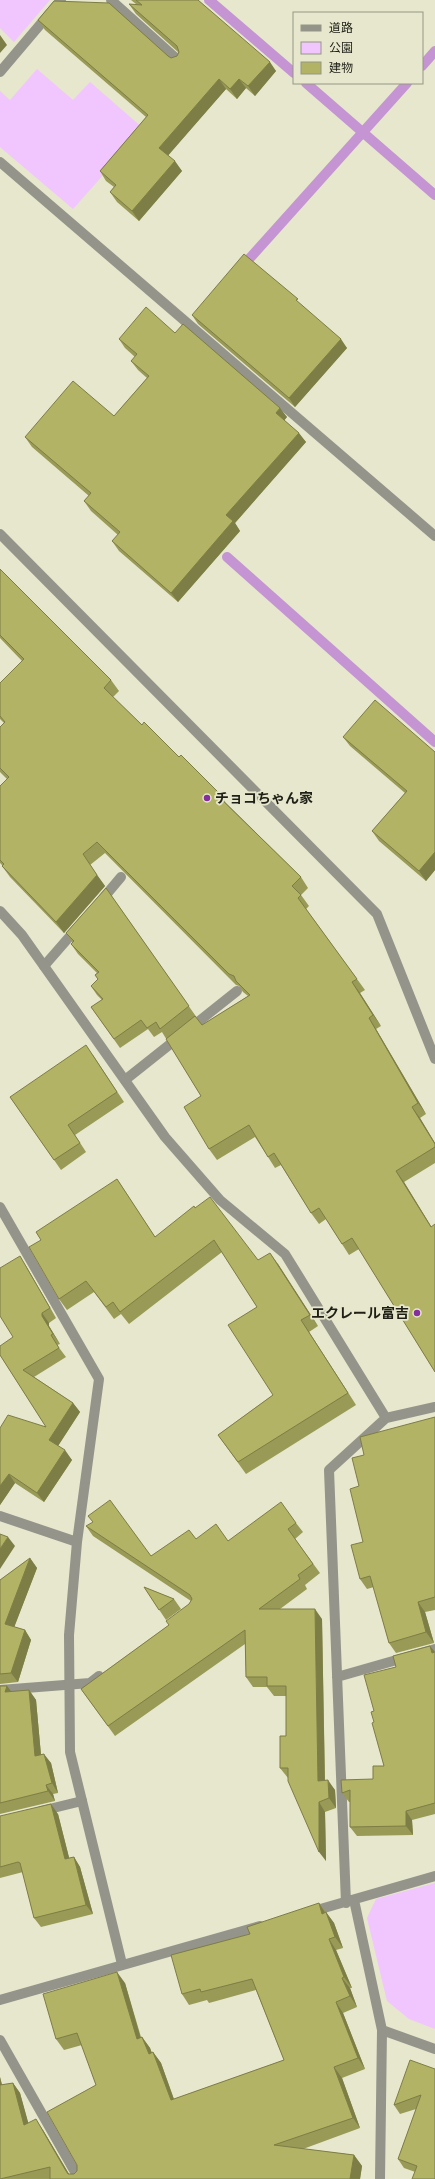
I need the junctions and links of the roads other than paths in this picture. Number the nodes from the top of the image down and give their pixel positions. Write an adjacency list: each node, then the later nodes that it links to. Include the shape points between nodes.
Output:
1 (61, 0): 4 (street)
2 (110, 0): 3 (street)
3 (179, 61)
4 (0, 72)
5 (0, 162): 7 (street)
6 (0, 534): 14 (street, via 377,914)
7 (435, 536)
8 (121, 877): 9 (street)
9 (95, 907)
10 (0, 911): 12 (street, via 22,935)
11 (85, 919): 12 (street)
12 (44, 966): 15 (street)
13 (237, 991): 15 (street)
14 (434, 1056)
15 (125, 1080): 18 (street, via 165,1137 220,1200 285,1254)
16 (0, 1207): 20 (street, via 99,1379)
17 (435, 1407): 18 (street)
18 (386, 1418): 23 (street, via 330,1470)
19 (0, 1516): 20 (street)
20 (77, 1542): 24 (street, via 69,1635)
21 (435, 1649): 23 (street)
22 (109, 1669): 24 (street, via 90,1683)
23 (337, 1677): 29 (street)
24 (70, 1683): 25 (street); 26 (street, via 70,1752)
25 (0, 1690)
26 (82, 1800): 27 (street); 32 (street)
27 (30, 1814)
28 (435, 1876): 29 (street)
29 (350, 1901): 30 (street); 34 (street)
30 (297, 1916)
31 (267, 1924): 32 (street)
32 (122, 1964): 33 (street)
33 (0, 2000)
34 (382, 2030): 36 (street); 38 (street)
35 (0, 2040): 37 (street)
36 (435, 2049)
37 (79, 2179)
38 (380, 2179)

